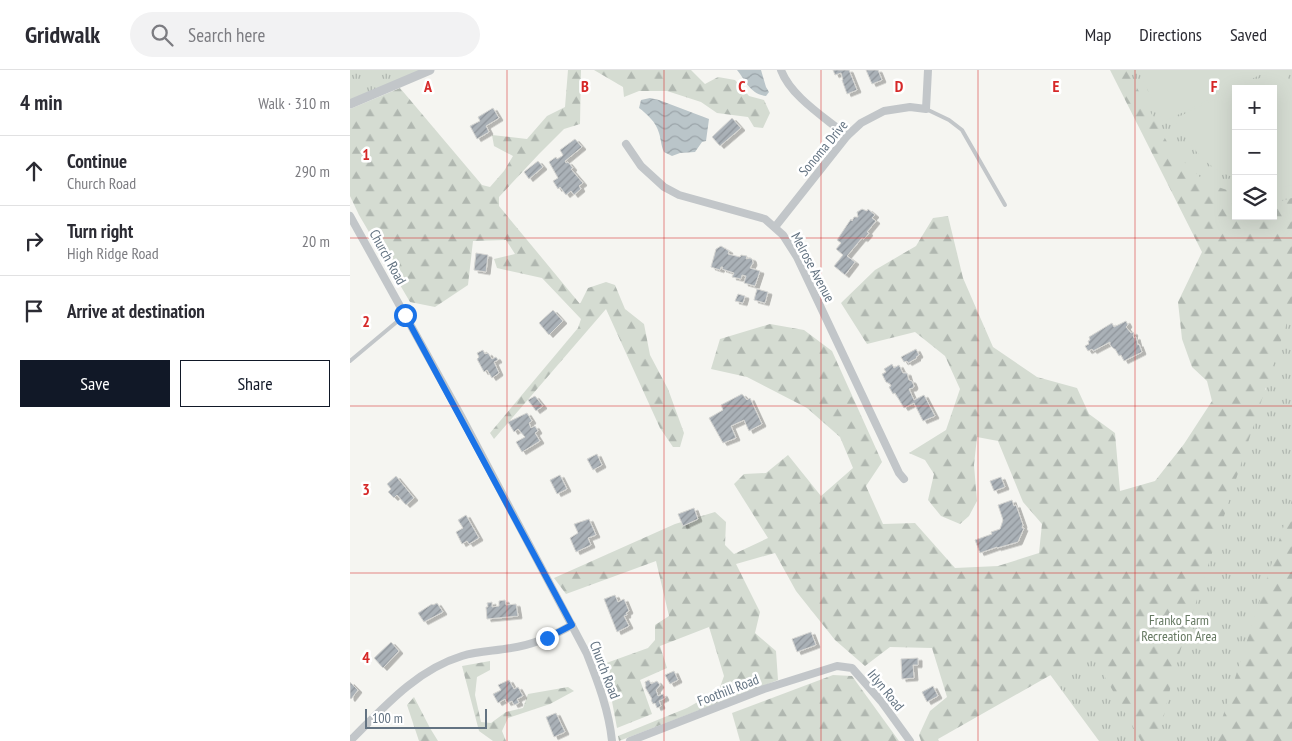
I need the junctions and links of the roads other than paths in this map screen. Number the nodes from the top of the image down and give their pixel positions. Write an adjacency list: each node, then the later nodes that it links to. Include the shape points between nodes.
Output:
1 (430, 70): 4 (street)
2 (781, 70): 6 (street, via 797,95)
3 (928, 70): 5 (street)
4 (350, 104)
5 (926, 109): 6 (street, Sonoma Drive, via 910,107 884,111 861,123); 8 (lane, via 962,130)
6 (847, 136): 10 (street, Sonoma Drive)
7 (626, 144): 10 (street, Melrose Avenue, via 642,166 664,187 679,195 765,219)
8 (1005, 205)
9 (350, 216): 11 (street, Church Road)
10 (776, 227): 13 (street, Melrose Avenue, via 797,257)
11 (405, 315): 12 (lane); 14 (street, Church Road)
12 (350, 361)
13 (904, 479)
14 (572, 625): 16 (street, via 534,643 475,652 443,663 401,691); 17 (street, Church Road, via 598,681)
15 (836, 666): 18 (street, Foothill Road, via 764,689); 19 (street, Irlyn Road, via 852,668)
16 (350, 741)
17 (612, 741)
18 (630, 741)
19 (910, 741)

